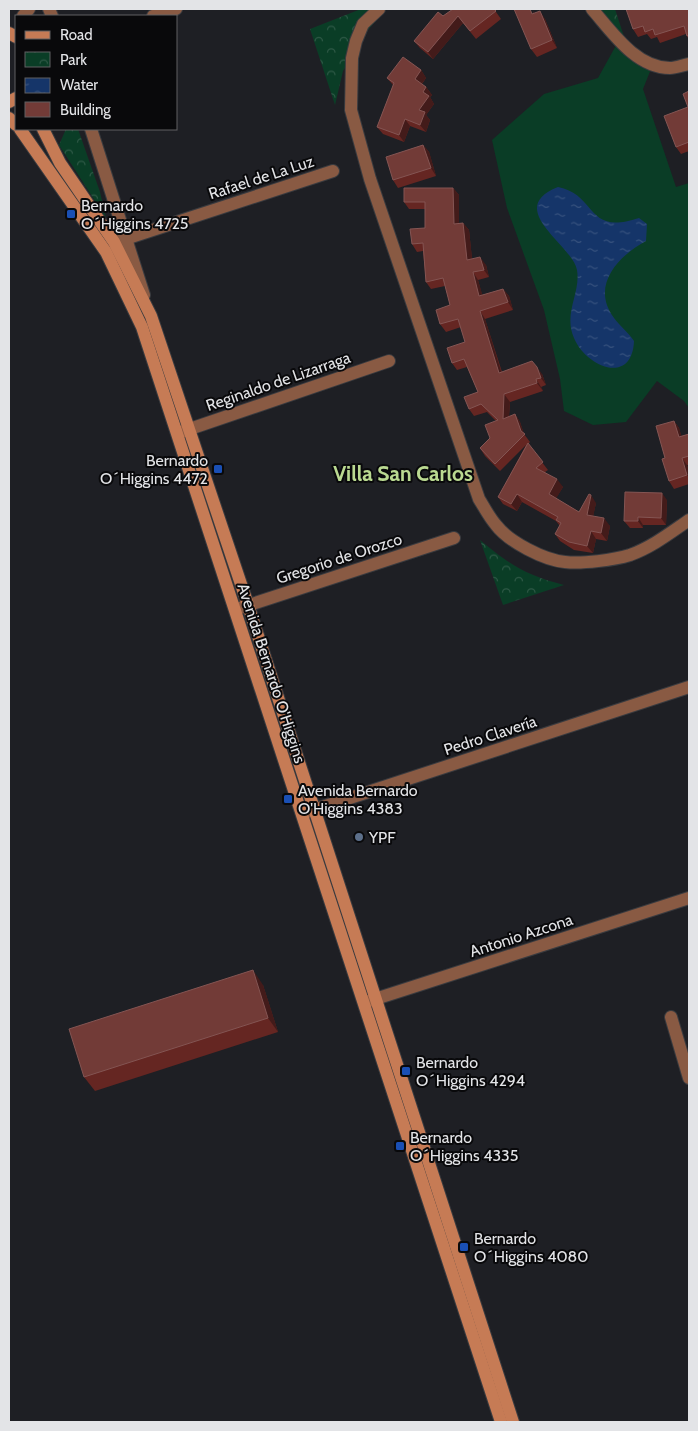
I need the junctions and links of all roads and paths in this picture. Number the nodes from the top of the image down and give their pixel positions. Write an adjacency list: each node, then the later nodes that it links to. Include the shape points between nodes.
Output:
1 (176, 9): 4 (street)
2 (380, 9): 15 (street, via 363,24 356,41 352,58 351,110 370,179 479,499 496,526 522,546 542,556 566,562 629,555 652,545)
3 (592, 9): 5 (street, via 637,56 670,68)
4 (156, 15)
5 (689, 64)
6 (21, 130): 14 (main road, Avenida Bernardo O'Higgins, via 93,231 117,272 140,320)
7 (44, 130): 11 (main road, Avenida Bernardo O'Higgins, via 60,163)
8 (91, 130): 10 (street)
9 (333, 171): 10 (street, Rafael de La Luz)
10 (127, 238): 11 (street, Rafael de La Luz); 12 (street)
11 (114, 242): 12 (main road, Avenida Bernardo O'Higgins)
12 (151, 316): 14 (main road, Avenida Bernardo O'Higgins)
13 (389, 360): 14 (street, Reginaldo de Lizarraga)
14 (184, 431): 17 (main road, Avenida Bernardo O'Higgins); 18 (main road, Avenida Bernardo O'Higgins)
15 (689, 520)
16 (454, 538): 17 (street, Gregorio de Orozco)
17 (248, 605): 18 (street, Gregorio de Orozco); 20 (main road, Avenida Bernardo O'Higgins)
18 (235, 609): 21 (main road, Avenida Bernardo O'Higgins)
19 (689, 687): 20 (street, Pedro Clavería)
20 (314, 810): 21 (street, Pedro Clavería); 23 (main road, Avenida Bernardo O'Higgins)
21 (301, 814): 24 (main road, Avenida Bernardo O'Higgins)
22 (689, 898): 25 (street, Antonio Azcona)
23 (357, 942): 24 (main road); 25 (main road, Avenida Bernardo O'Higgins)
24 (344, 945): 25 (main road, Avenida Bernardo O'Higgins)
25 (370, 1001): 28 (main road, Avenida Bernardo O'Higgins)
26 (671, 1017): 27 (street)
27 (689, 1078)
28 (486, 1356): 29 (main road, Avenida Bernardo O'Higgins); 30 (main road, Avenida Bernardo O'Higgins)
29 (502, 1422)
30 (513, 1422)

